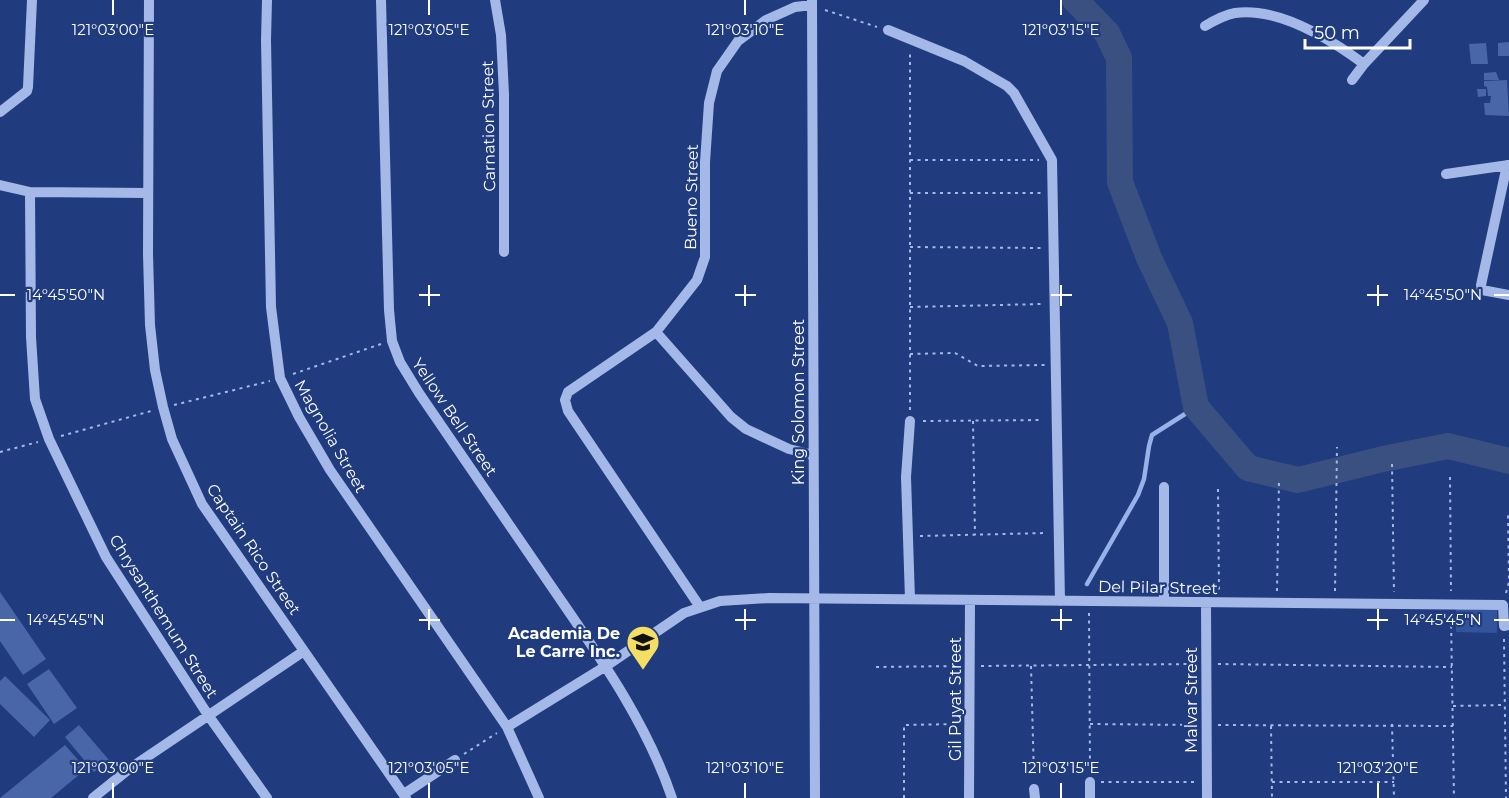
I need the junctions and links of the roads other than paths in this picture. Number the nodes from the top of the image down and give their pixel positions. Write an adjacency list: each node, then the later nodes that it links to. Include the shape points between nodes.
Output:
1 (32, 0): 12 (street, via 27,91)
2 (149, 0): 17 (street, Captain Rico Street)
3 (267, 0): 35 (street, Magnolia Street, via 271,307 280,378 330,470)
4 (381, 0): 33 (street, Yellow Bell Street, via 392,341 418,393)
5 (495, 0): 18 (street, Carnation Street, via 504,94)
6 (1424, 0): 10 (street)
7 (812, 3): 20 (street, Bueno Street, via 766,20 738,41 717,71 705,162 705,257 697,280); 22 (street, King Solomon Street)
8 (1205, 26): 10 (street, via 1220,17 1255,12 1310,30)
9 (888, 30): 27 (street, via 964,61 1007,86 1052,160)
10 (1364, 64): 11 (street)
11 (1352, 81)
12 (0, 112)
13 (1508, 165): 14 (street); 19 (street, via 1481,285 1482,290)
14 (1446, 174)
15 (0, 185): 16 (street)
16 (30, 192): 17 (street); 34 (street, Chrysanthemum Street, via 35,399 49,439 106,557)
17 (148, 193): 32 (street, Captain Rico Street, via 150,325 172,439 202,504)
18 (504, 252)
19 (1509, 295)
20 (656, 332): 22 (street, via 746,429 789,449); 30 (street, Bueno Street, via 568,392 565,400 568,411)
21 (910, 421): 25 (street, via 906,477)
22 (813, 455): 24 (street, King Solomon Street)
23 (1164, 487): 28 (street)
24 (813, 598): 25 (street, Del Pilar Street); 30 (street, Del Pilar Street, via 743,599); 43 (street, King Solomon Street)
25 (910, 599): 26 (street, Del Pilar Street)
26 (970, 600): 27 (street, Del Pilar Street); 44 (street, Gil Puyat Street)
27 (1060, 601): 28 (street, Del Pilar Street)
28 (1164, 602): 29 (street, Del Pilar Street)
29 (1206, 602): 31 (street, Del Pilar Street, via 1503,605); 46 (street, Malvar Street)
30 (700, 607): 33 (street, Del Pilar Street, via 684,613)
31 (1506, 626)
32 (304, 651): 34 (street); 38 (street, Captain Rico Street)
33 (606, 666): 35 (street, Del Pilar Street); 42 (street, Yellow Bell Street, via 647,737)
34 (208, 715): 39 (street); 40 (street, Chrysanthemum Street)
35 (507, 727): 41 (street, Magnolia Street)
36 (455, 760): 38 (street)
37 (1090, 782): 45 (street)
38 (405, 796)
39 (93, 798)
40 (267, 798)
41 (539, 798)
42 (672, 798)
43 (815, 798)
44 (969, 798)
45 (1090, 798)
46 (1207, 798)

